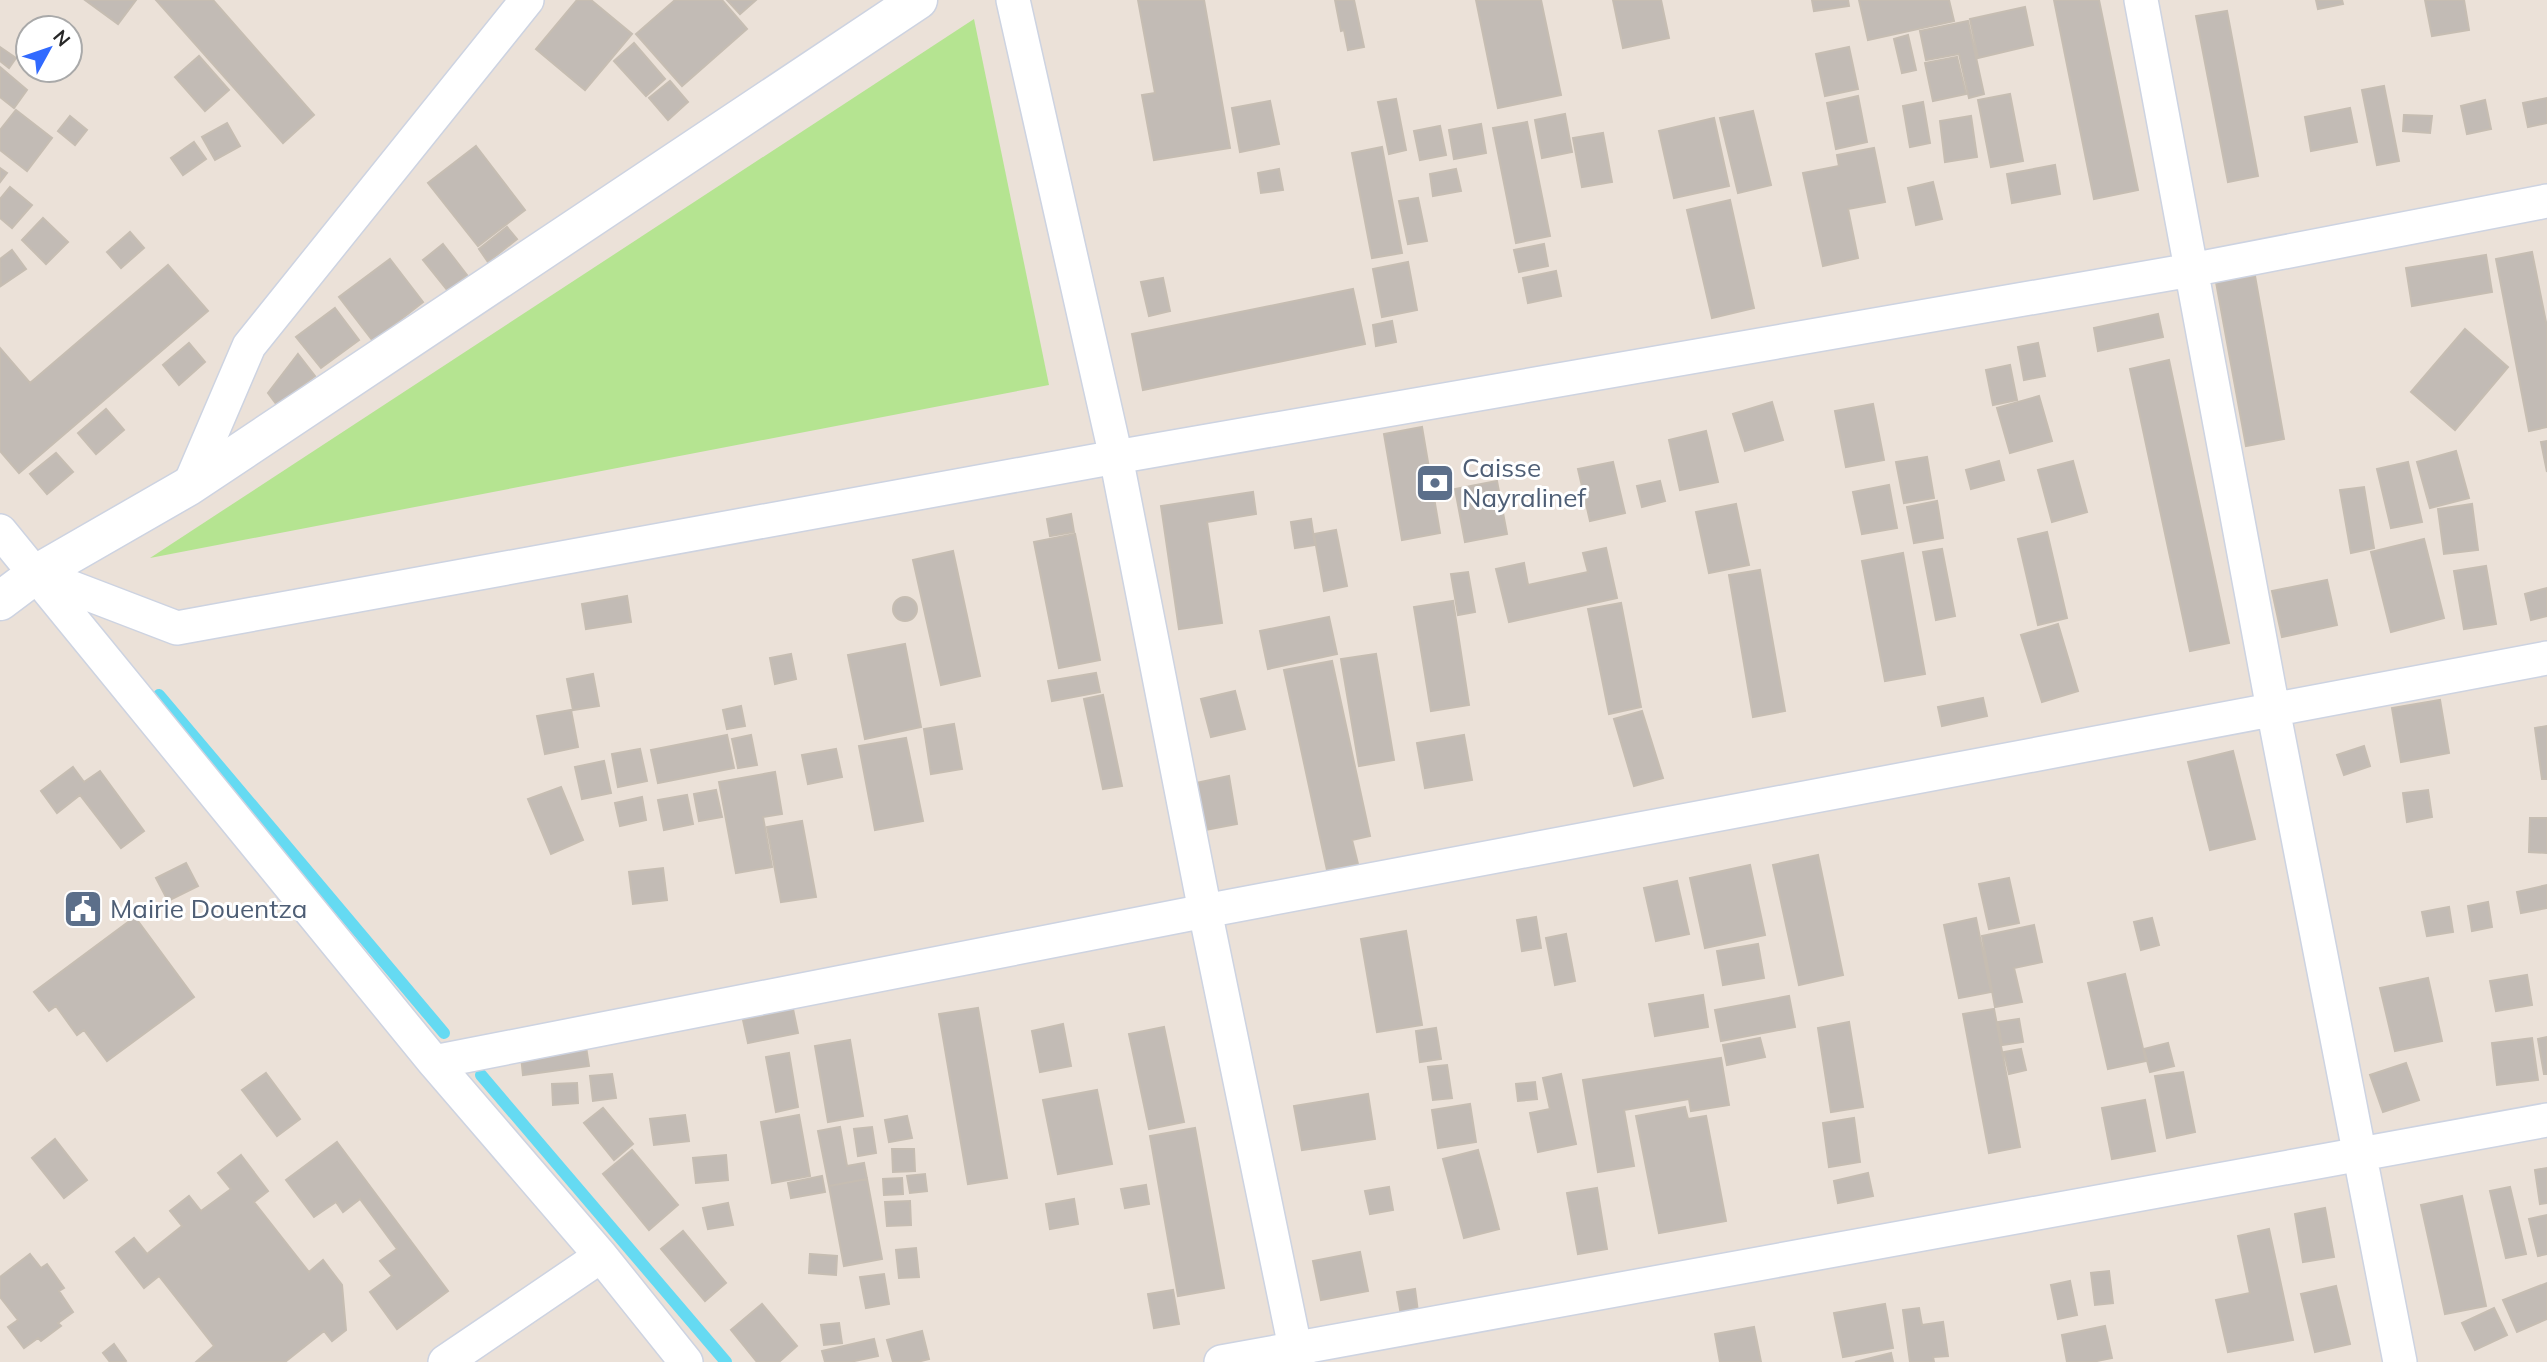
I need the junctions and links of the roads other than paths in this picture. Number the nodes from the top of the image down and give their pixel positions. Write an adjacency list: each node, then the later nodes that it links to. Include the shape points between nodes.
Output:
1 (527, 0): 8 (street, via 249,346)
2 (918, 0): 8 (main road)
3 (1013, 0): 7 (street)
4 (2141, 0): 6 (street)
5 (2547, 201): 6 (street)
6 (2191, 270): 7 (street); 13 (street)
7 (1116, 457): 10 (street, via 177,628); 14 (street)
8 (189, 486): 10 (main road)
9 (0, 531): 10 (street)
10 (36, 575): 11 (main road); 15 (street)
11 (0, 601)
12 (2547, 658): 13 (street)
13 (2273, 709): 14 (street); 17 (street)
14 (1205, 911): 15 (street); 19 (street)
15 (435, 1062): 18 (street)
16 (2547, 1120): 17 (street)
17 (2358, 1153): 19 (street); 23 (street)
18 (601, 1256): 20 (street); 21 (street)
19 (1297, 1354): 22 (street)
20 (445, 1362)
21 (686, 1362)
22 (1221, 1362)
23 (2400, 1362)

